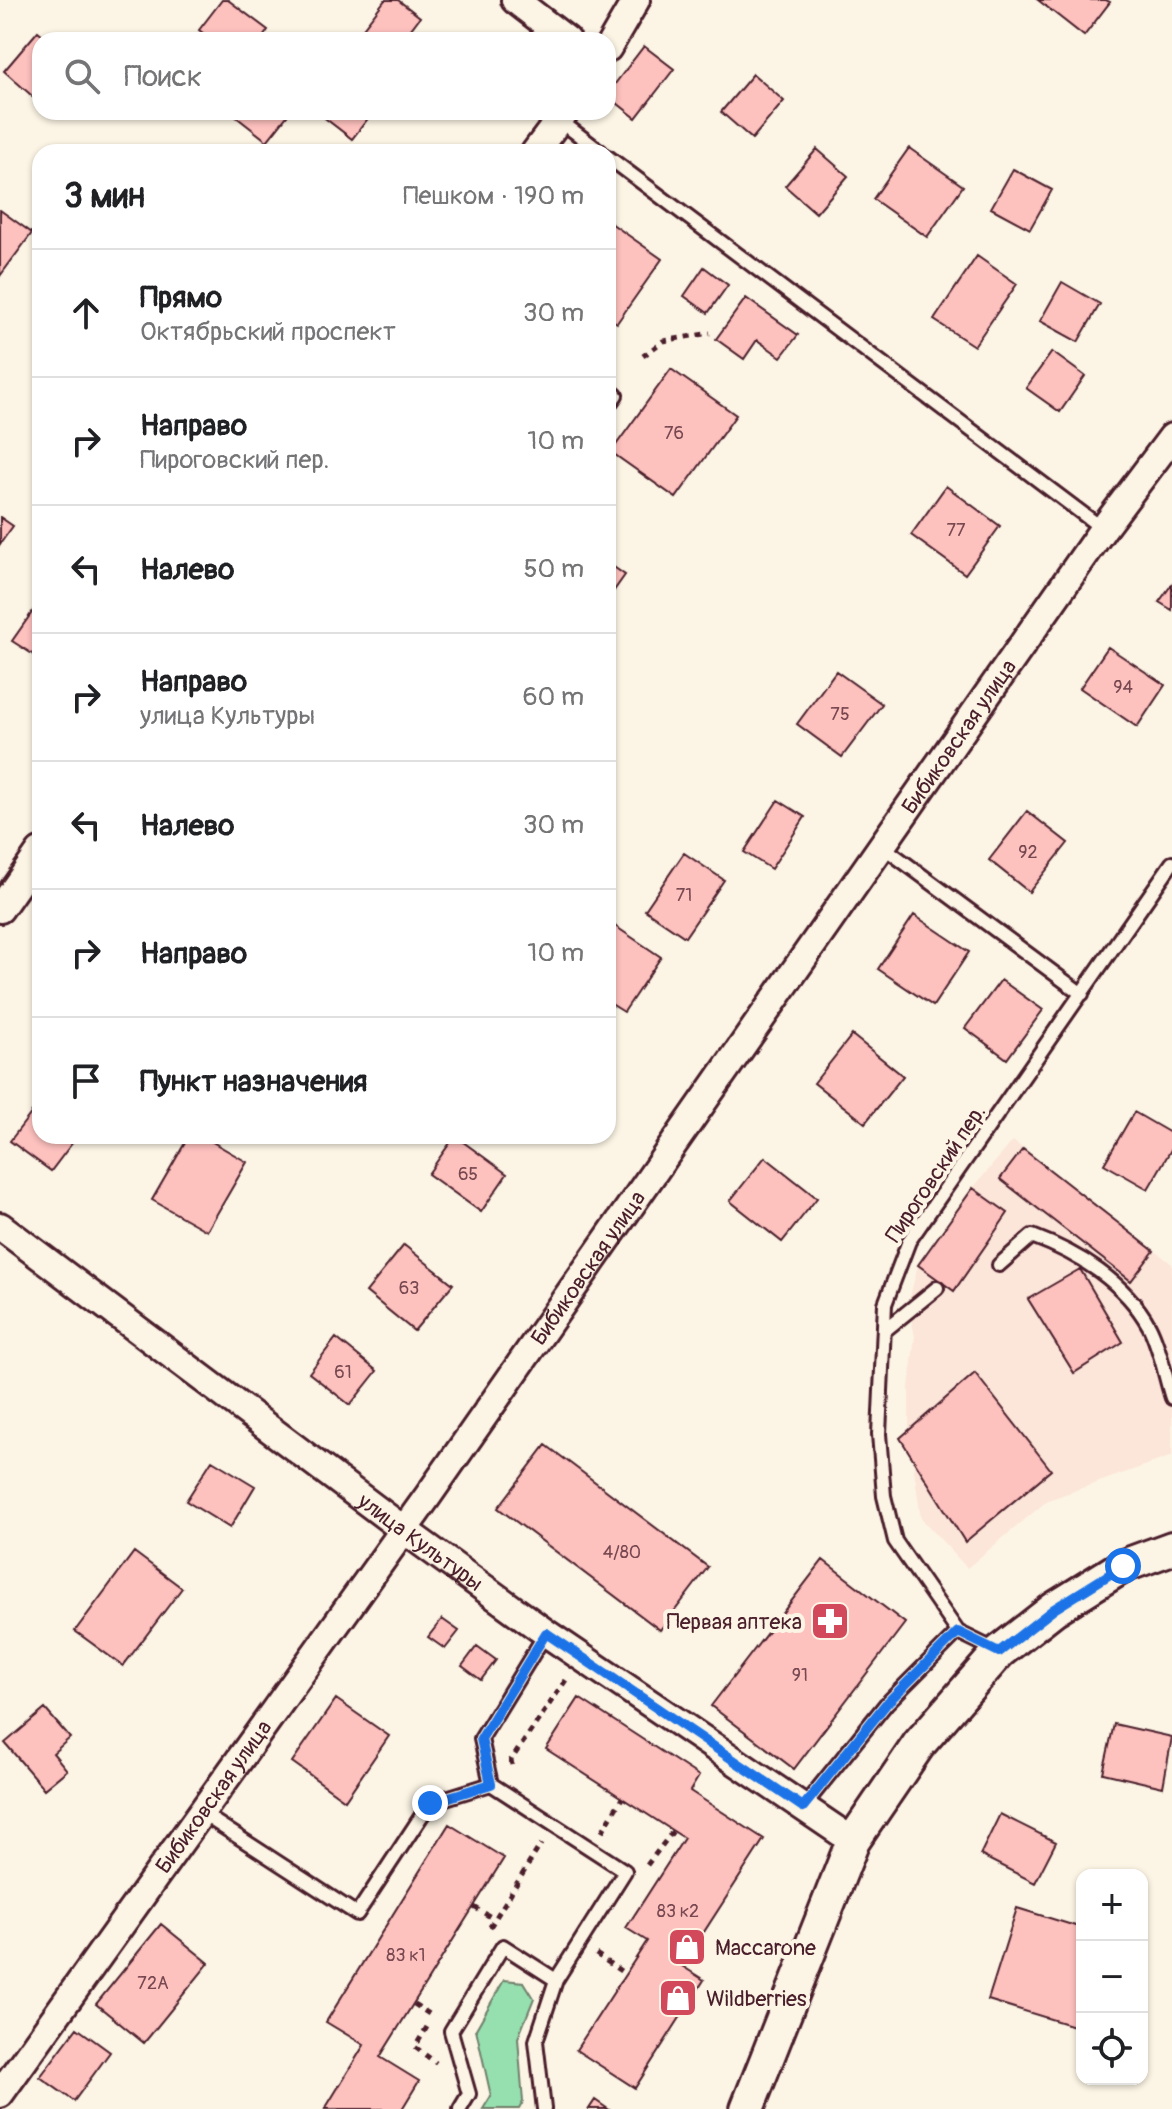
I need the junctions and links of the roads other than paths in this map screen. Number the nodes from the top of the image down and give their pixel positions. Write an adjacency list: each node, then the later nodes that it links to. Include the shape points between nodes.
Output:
1 (515, 0): 3 (street)
2 (636, 0): 4 (street)
3 (557, 32)
4 (616, 34)
5 (559, 120): 7 (street)
6 (566, 120): 8 (lane)
7 (541, 144)
8 (592, 144)
9 (616, 163): 11 (lane)
10 (1172, 437): 11 (street, Бибиковская улица)
11 (1103, 529): 12 (street, Бибиковская улица)
12 (882, 846): 16 (lane); 22 (street, Бибиковская улица)
13 (32, 863): 15 (street)
14 (1172, 863): 16 (lane, Пироговский пер.)
15 (0, 909)
16 (1082, 994): 20 (lane, Пироговский пер., via 909,1241 885,1304)
17 (0, 1226): 22 (street, улица Культуры)
18 (999, 1265): 21 (lane, via 1032,1236 1065,1248 1124,1291 1150,1328)
19 (937, 1288): 20 (lane)
20 (884, 1331): 24 (lane, Пироговский пер., via 879,1434 884,1496 895,1541)
21 (1172, 1398)
22 (404, 1530): 25 (street, улица Культуры); 29 (street, Бибиковская улица)
23 (1172, 1548): 26 (street, via 1123,1566)
24 (958, 1632): 26 (lane, Пироговский пер.); 28 (lane, via 886,1704)
25 (546, 1633): 27 (lane, via 481,1739); 28 (street, улица Культуры)
26 (999, 1652): 30 (street, via 919,1744)
27 (491, 1784): 29 (lane, via 430,1803 357,1914); 31 (lane, via 625,1871)
28 (803, 1807): 30 (street, улица Культуры)
29 (200, 1812): 32 (street, Бибиковская улица)
30 (853, 1841): 35 (street)
31 (556, 1980): 33 (lane, via 503,1946 451,2031 469,2094); 34 (lane, via 536,2041)
32 (0, 2094)
33 (460, 2109)
34 (544, 2109)
35 (747, 2109)

